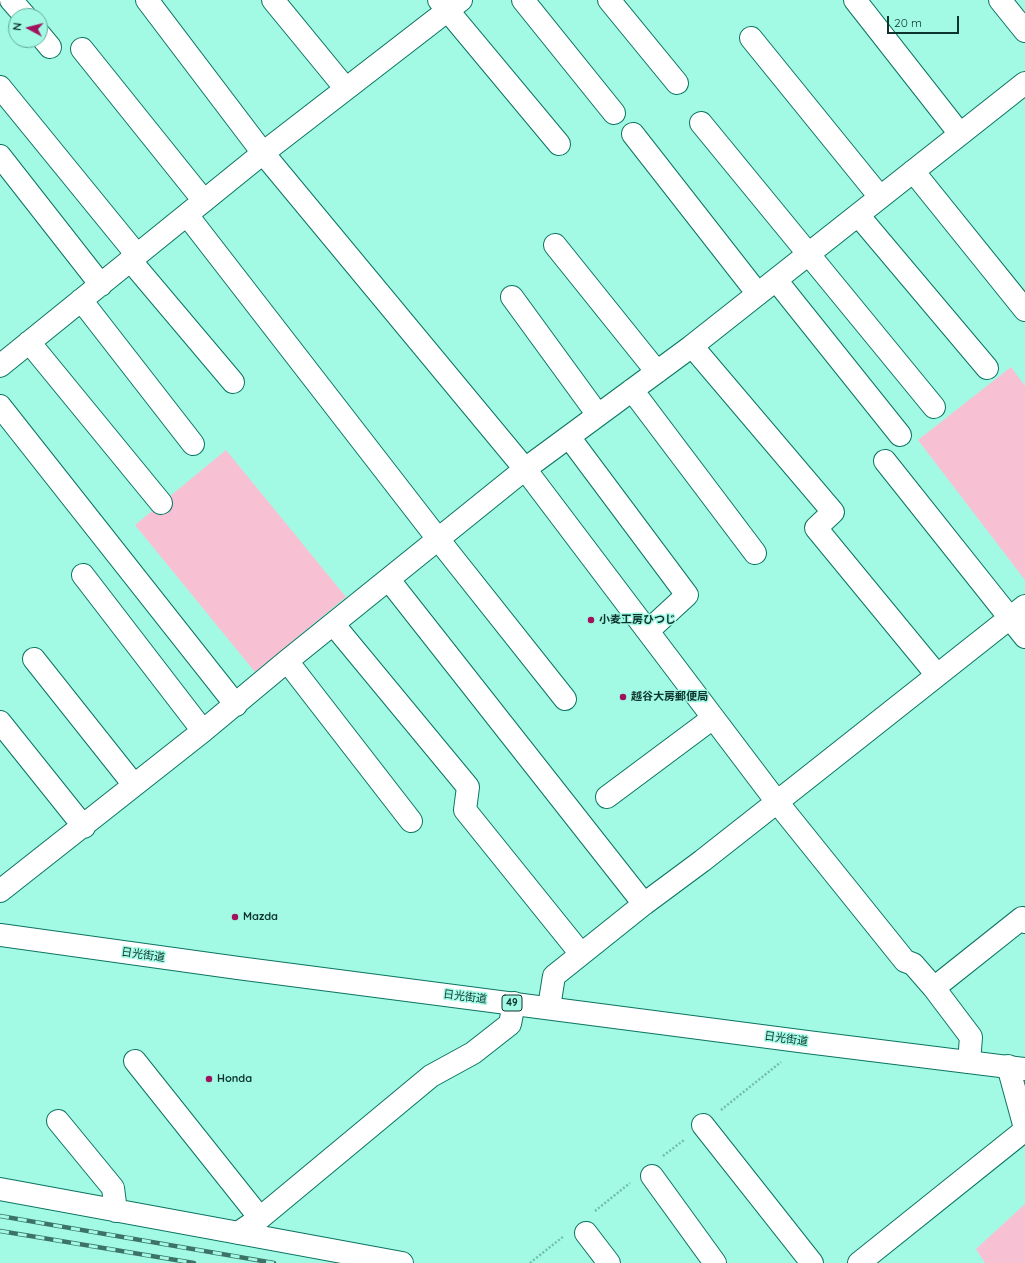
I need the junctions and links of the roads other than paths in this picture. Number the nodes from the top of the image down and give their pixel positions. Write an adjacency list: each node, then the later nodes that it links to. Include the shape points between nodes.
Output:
1 (11, 0): 9 (street)
2 (146, 0): 22 (street)
3 (273, 0): 16 (street)
4 (523, 0): 17 (street)
5 (609, 0): 13 (street)
6 (855, 0): 20 (street)
7 (1000, 0): 10 (street)
8 (449, 4): 16 (street); 21 (street)
9 (18, 8)
10 (1025, 31)
11 (751, 38): 25 (street)
12 (82, 50): 26 (street)
13 (677, 83)
14 (1025, 83): 20 (street)
15 (0, 87): 31 (street)
16 (346, 89): 22 (street)
17 (614, 113)
18 (701, 123): 30 (street)
19 (633, 134): 34 (street)
20 (960, 134): 24 (street)
21 (559, 144)
22 (263, 153): 26 (street); 52 (street)
23 (0, 156): 33 (street)
24 (913, 171): 25 (street); 37 (street)
25 (880, 197): 28 (street)
26 (204, 201): 27 (street)
27 (187, 215): 31 (street); 54 (street)
28 (858, 215): 30 (street); 41 (street)
29 (555, 245): 42 (street)
30 (808, 254): 32 (street); 46 (street)
31 (134, 258): 33 (street); 43 (street)
32 (776, 280): 34 (street); 48 (street)
33 (101, 285): 36 (street)
34 (758, 294): 39 (street)
35 (512, 297): 47 (street)
36 (81, 300): 38 (street); 50 (street)
37 (1025, 310)
38 (30, 342): 40 (street); 53 (street)
39 (692, 346): 42 (street); 64 (street, via 833,512 816,528)
40 (0, 366)
41 (987, 368)
42 (657, 372): 44 (street)
43 (234, 382)
44 (632, 390): 47 (street); 55 (street)
45 (0, 406): 66 (street)
46 (934, 407)
47 (598, 415): 49 (street)
48 (900, 435)
49 (569, 436): 52 (street); 60 (street, via 687,595)
50 (194, 444)
51 (886, 461): 58 (street)
52 (525, 470): 54 (street); 60 (street)
53 (161, 503)
54 (438, 539): 57 (street); 65 (street)
55 (755, 553)
56 (83, 575): 69 (street)
57 (388, 580): 59 (street); 76 (street)
58 (1017, 611): 61 (street); 64 (street)
59 (334, 624): 63 (street); 79 (street, via 468,787 465,810)
60 (648, 631): 67 (street)
61 (1025, 637)
62 (34, 659): 70 (street)
63 (287, 661): 66 (street); 73 (street)
64 (937, 675): 72 (street)
65 (565, 699)
66 (236, 705): 69 (street)
67 (713, 718): 71 (street); 72 (street)
68 (0, 722): 74 (street)
69 (203, 731): 70 (street)
70 (134, 786): 74 (street)
71 (607, 797)
72 (777, 802): 76 (street); 80 (street, via 904,961 913,964)
73 (411, 820)
74 (84, 827): 75 (street)
75 (0, 891)
76 (644, 904): 79 (street)
77 (1025, 922): 80 (street, via 1022,918)
78 (0, 935): 81 (street, 日光街道 / 49)
79 (581, 954): 82 (street, via 554,976)
80 (934, 988): 84 (street, via 971,1036)
81 (514, 1003): 82 (street, 日光街道 / 49); 92 (street, via 510,1024 473,1052 431,1076)
82 (549, 1007): 84 (street, 日光街道 / 49)
83 (135, 1060): 92 (street)
84 (969, 1062): 85 (street, 日光街道 / 49)
85 (1016, 1068): 88 (street)
86 (58, 1121): 91 (street, via 113,1188)
87 (703, 1125): 98 (street)
88 (1025, 1129): 99 (street)
89 (649, 1172): 97 (street)
90 (0, 1189): 91 (street)
91 (116, 1211): 94 (street)
92 (260, 1218): 94 (street)
93 (581, 1227): 96 (street)
94 (238, 1233): 95 (street)
95 (402, 1263)
96 (609, 1263)
97 (715, 1263)
98 (812, 1263)
99 (859, 1263)

